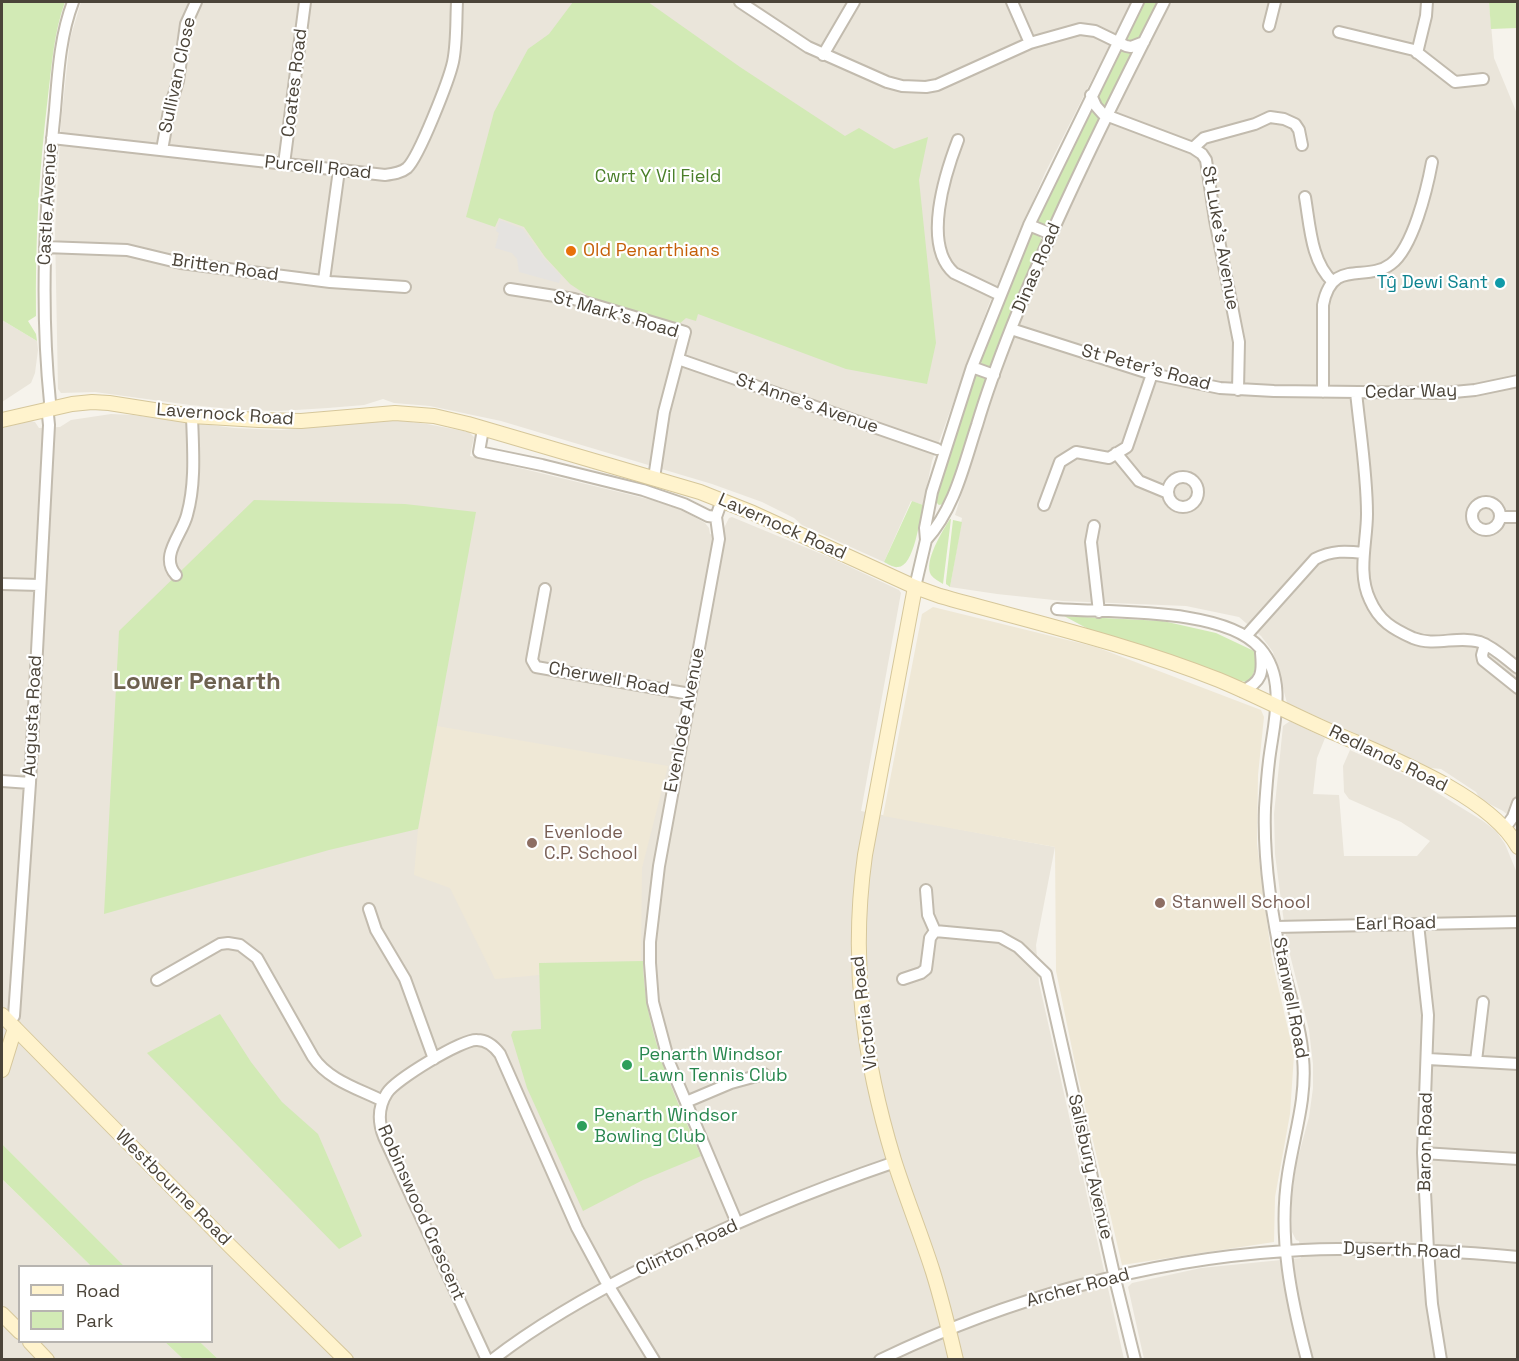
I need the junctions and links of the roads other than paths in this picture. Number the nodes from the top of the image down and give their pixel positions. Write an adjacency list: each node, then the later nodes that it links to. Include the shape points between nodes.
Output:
1 (73, 2): 23 (street, Castle Avenue, via 63,36)
2 (196, 2): 27 (street, Sullivan Close, via 186,24)
3 (305, 2): 29 (street, Coates Road)
4 (457, 2): 30 (street, Purcell Road, via 453,63 412,162 400,172 385,175)
5 (740, 2): 19 (street)
6 (854, 2): 19 (street)
7 (1012, 2): 17 (street)
8 (1138, 2): 15 (street, Dinas Road)
9 (1164, 2): 16 (street, Dinas Road)
10 (1262, 2): 12 (street)
11 (1427, 2): 18 (street)
12 (1275, 3): 13 (street)
13 (1269, 26)
14 (1339, 32): 18 (street)
15 (1118, 42): 16 (street, via 1131,47); 17 (street, via 1080,29); 21 (street, Dinas Road)
16 (1144, 42): 22 (street, Dinas Road)
17 (1030, 43): 19 (street, via 926,87 887,82)
18 (1417, 53): 20 (street, via 1455,82)
19 (823, 55)
20 (1483, 79)
21 (1091, 95): 22 (street, via 1101,113); 32 (street, Dinas Road)
22 (1107, 114): 26 (street, St Luke's Avenue); 33 (street, Dinas Road)
23 (52, 138): 27 (street, Purcell Road); 34 (street, Castle Avenue)
24 (958, 140): 39 (street, via 941,196 942,254 954,273)
25 (1302, 145): 26 (street, via 1295,124 1270,117 1204,138)
26 (1193, 148): 46 (street, St Luke's Avenue, via 1206,160 1239,342)
27 (162, 150): 29 (street, Purcell Road)
28 (1432, 162): 36 (street, via 1403,252 1384,268 1351,273)
29 (284, 164): 30 (street, Purcell Road)
30 (339, 170): 35 (street)
31 (1305, 197): 36 (street, via 1317,260)
32 (1029, 225): 33 (street); 39 (street, Dinas Road)
33 (1051, 234): 40 (street, Dinas Road)
34 (45, 246): 35 (street, Britten Road, via 127,250 175,262); 49 (street, Castle Avenue)
35 (324, 280): 37 (street, Britten Road)
36 (1332, 282): 47 (street, via 1323,305)
37 (405, 287)
38 (510, 289): 41 (street, St Mark's Road, via 574,299 686,332)
39 (1000, 295): 42 (street, Dinas Road)
40 (1011, 329): 43 (street, St Peter's Road); 44 (street, Dinas Road)
41 (678, 359): 53 (street, St Anne's Avenue); 55 (street, St Mark's Road, via 664,412)
42 (972, 367): 44 (street); 59 (street, Dinas Road)
43 (1152, 374): 46 (street, St Peter's Road); 54 (street, via 1127,447)
44 (994, 375): 60 (street, Dinas Road)
45 (1518, 381): 48 (street, Cedar Way, via 1451,392)
46 (1238, 390): 47 (street, St Peter's Road)
47 (1323, 392): 48 (street, St Peter's Road)
48 (1356, 392): 66 (street, Cedar Way, via 1367,513)
49 (49, 409): 50 (main road, Lavernock Road, via 102,402); 51 (main road, Lavernock Road); 69 (street, Augusta Road)
50 (192, 416): 52 (main road, Lavernock Road, via 277,421 395,413 434,416); 67 (street, via 194,463 190,502 169,564)
51 (2, 420)
52 (483, 429): 55 (main road, Lavernock Road); 62 (street, via 479,452 643,490)
53 (937, 449)
54 (1116, 453): 56 (street, via 1138,481); 58 (street, via 1109,458 1076,452 1060,462)
55 (654, 478): 57 (main road, Lavernock Road)
56 (1168, 493)
57 (722, 500): 62 (street, Evenlode Avenue); 70 (main road, Lavernock Road)
58 (1044, 505)
59 (928, 507): 60 (street); 65 (street, Dinas Road)
60 (947, 512): 65 (street, Dinas Road)
61 (1518, 517): 63 (street)
62 (716, 518): 80 (street, Evenlode Avenue, via 719,539)
63 (1500, 518)
64 (1094, 526): 73 (street, via 1091,542)
65 (926, 540): 70 (street, Dinas Road)
66 (1364, 553): 74 (street, via 1343,551 1315,559); 75 (street, Cedar Way, via 1369,599 1386,624 1420,641 1468,640)
67 (176, 576)
68 (2, 584): 69 (street)
69 (40, 585): 83 (street, Augusta Road)
70 (915, 587): 79 (main road, Lavernock Road, via 1107,642); 107 (main road, Victoria Road, via 865,855 857,941 868,1051)
71 (545, 589): 80 (street, Cherwell Road, via 532,660 536,666)
72 (1057, 609): 73 (street)
73 (1099, 612): 74 (street, via 1196,618)
74 (1246, 636): 76 (street)
75 (1485, 644): 77 (street); 78 (street, via 1483,660)
76 (1261, 648): 79 (street, via 1259,679); 81 (street, via 1273,671)
77 (1518, 668)
78 (1518, 688)
79 (1242, 691): 81 (main road, Lavernock Road)
80 (690, 694): 104 (street, Evenlode Avenue, via 658,866 650,942 657,1018 669,1062)
81 (1277, 707): 85 (main road, Redlands Road, via 1432,777); 91 (street, Stanwell Road, via 1265,811 1266,858)
82 (2, 781): 83 (street)
83 (30, 783): 96 (street, Augusta Road, via 14,1014)
84 (1518, 803): 85 (street)
85 (1505, 828): 86 (main road, Redlands Road)
86 (1518, 847)
87 (926, 890): 92 (street, via 928,915)
88 (369, 909): 97 (street, via 376,930 405,980)
89 (1518, 922): 90 (street, Earl Road)
90 (1418, 924): 91 (street, Earl Road); 98 (street, Baron Road, via 1428,1015)
91 (1281, 927): 110 (street, Stanwell Road, via 1303,1058 1303,1096 1284,1214)
92 (935, 931): 93 (street, via 930,938 926,969); 112 (street, Salisbury Avenue, via 1000,937 1018,947 1046,974)
93 (903, 979)
94 (157, 980): 103 (street, via 220,944 240,945 257,958 321,1067)
95 (1483, 1002): 99 (street)
96 (8, 1021): 101 (main road); 119 (main road, Westbourne Road)
97 (434, 1059): 103 (street, Robinswood Crescent, via 394,1084); 113 (street, Robinswood Crescent, via 474,1040 497,1050 564,1199)
98 (1428, 1059): 99 (street); 105 (street, Baron Road)
99 (1476, 1061): 100 (street)
100 (1518, 1064)
101 (2, 1070)
102 (764, 1074): 104 (street)
103 (383, 1101): 120 (street, Robinswood Crescent, via 380,1118 384,1137)
104 (686, 1102): 108 (street, Evenlode Avenue)
105 (1423, 1153): 106 (street); 109 (street, Baron Road)
106 (1518, 1159)
107 (895, 1162): 108 (street, Clinton Road); 115 (main road, Victoria Road)
108 (737, 1223): 113 (street, Clinton Road)
109 (1428, 1250): 110 (street, Dyserth Road); 111 (street, Dyserth Road); 127 (street, Baron Road)
110 (1286, 1251): 112 (street, Archer Road, via 1172,1264); 126 (street, Stanwell Road)
111 (1518, 1257)
112 (1115, 1277): 115 (street, Archer Road, via 1044,1296); 125 (street, Salisbury Avenue)
113 (609, 1285): 121 (street, Clinton Road); 122 (street, Robinswood Crescent)
114 (2, 1314): 116 (main road)
115 (949, 1329): 123 (street, Archer Road); 124 (main road, Victoria Road)
116 (18, 1330)
117 (32, 1343): 118 (main road)
118 (47, 1359)
119 (346, 1359)
120 (487, 1359)
121 (492, 1359)
122 (654, 1359)
123 (880, 1359)
124 (956, 1359)
125 (1135, 1359)
126 (1306, 1359)
127 (1441, 1359)

